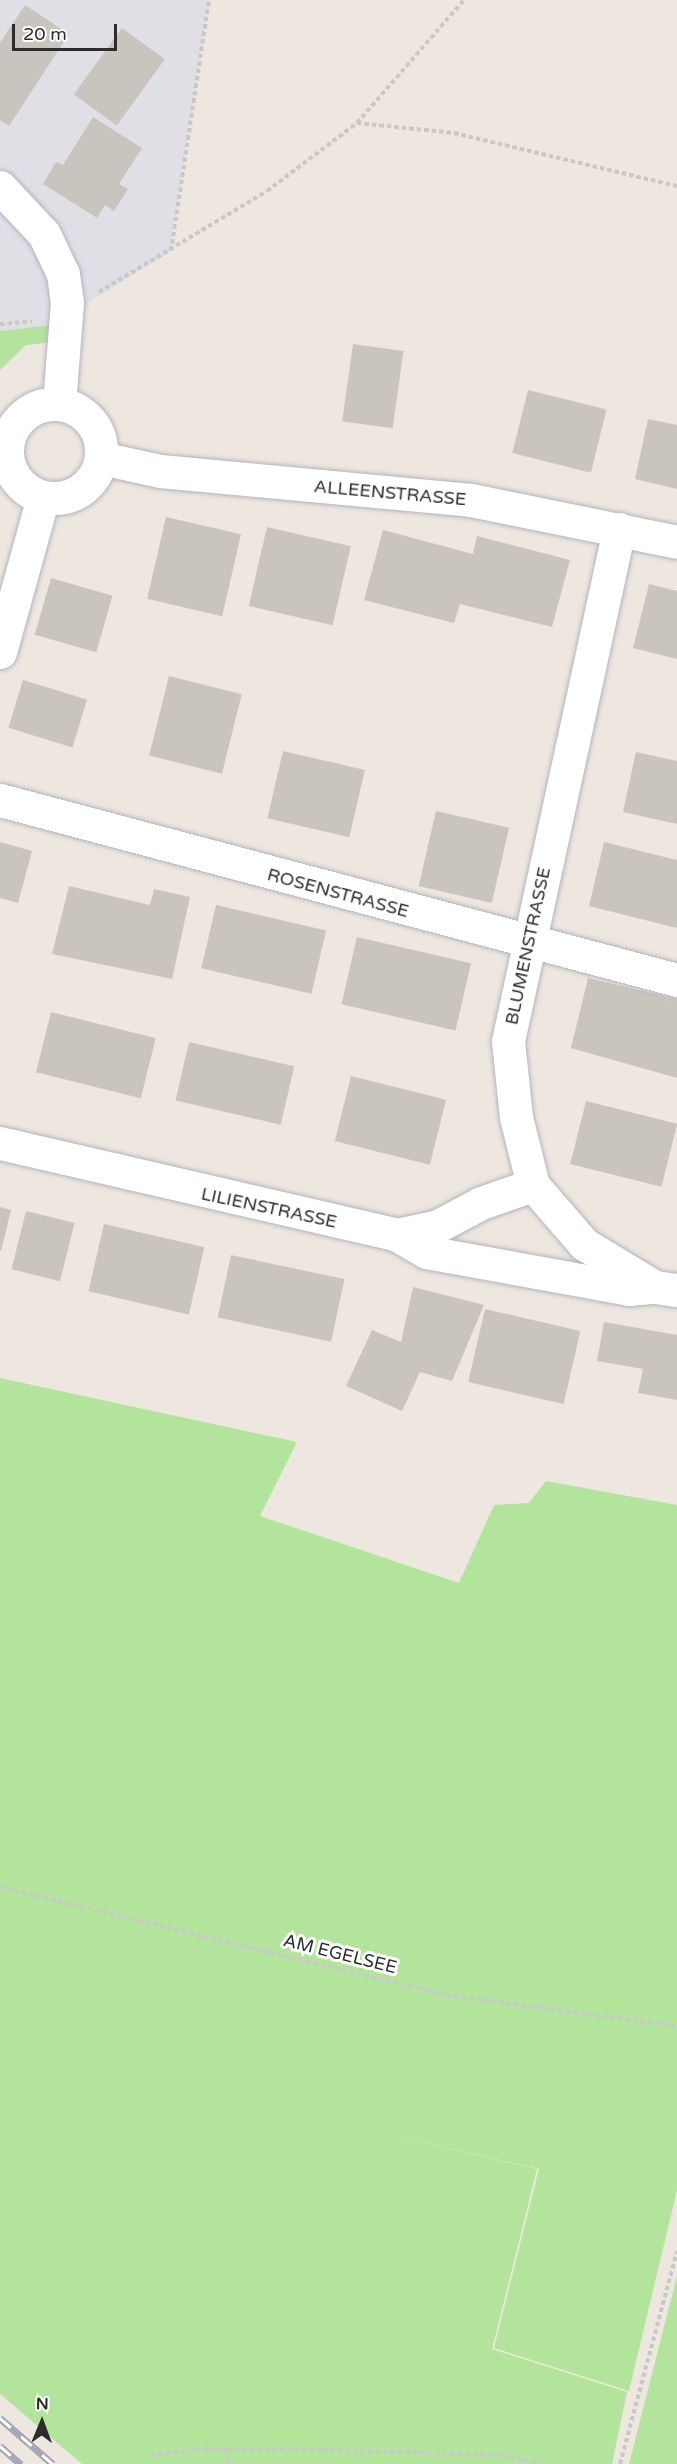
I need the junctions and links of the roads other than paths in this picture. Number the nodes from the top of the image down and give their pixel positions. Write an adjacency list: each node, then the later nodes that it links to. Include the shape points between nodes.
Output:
1 (0, 187): 2 (street, via 44,234 63,274 67,309)
2 (59, 404): 3 (street, via 32,408 20,418); 4 (street, via 90,419 99,433)
3 (3, 444): 5 (street, via 12,474)
4 (101, 458): 5 (street, via 92,480 80,491); 6 (street, ALLEENSTRASSE, via 160,471 471,500)
5 (43, 497): 8 (street)
6 (619, 529): 7 (street, ALLEENSTRASSE); 10 (street, BLUMENSTRASSE)
7 (677, 542)
8 (0, 652)
9 (0, 800): 10 (street, ROSENSTRASSE)
10 (527, 944): 11 (street, ROSENSTRASSE); 13 (street, BLUMENSTRASSE, via 508,1041 516,1117)
11 (677, 980)
12 (0, 1143): 14 (street, LILIENSTRASSE)
13 (533, 1185): 14 (street, LILIENSTRASSE, via 436,1227); 15 (street, BLUMENSTRASSE, via 584,1244)
14 (397, 1235): 15 (street, via 426,1252 629,1289)
15 (666, 1288)

